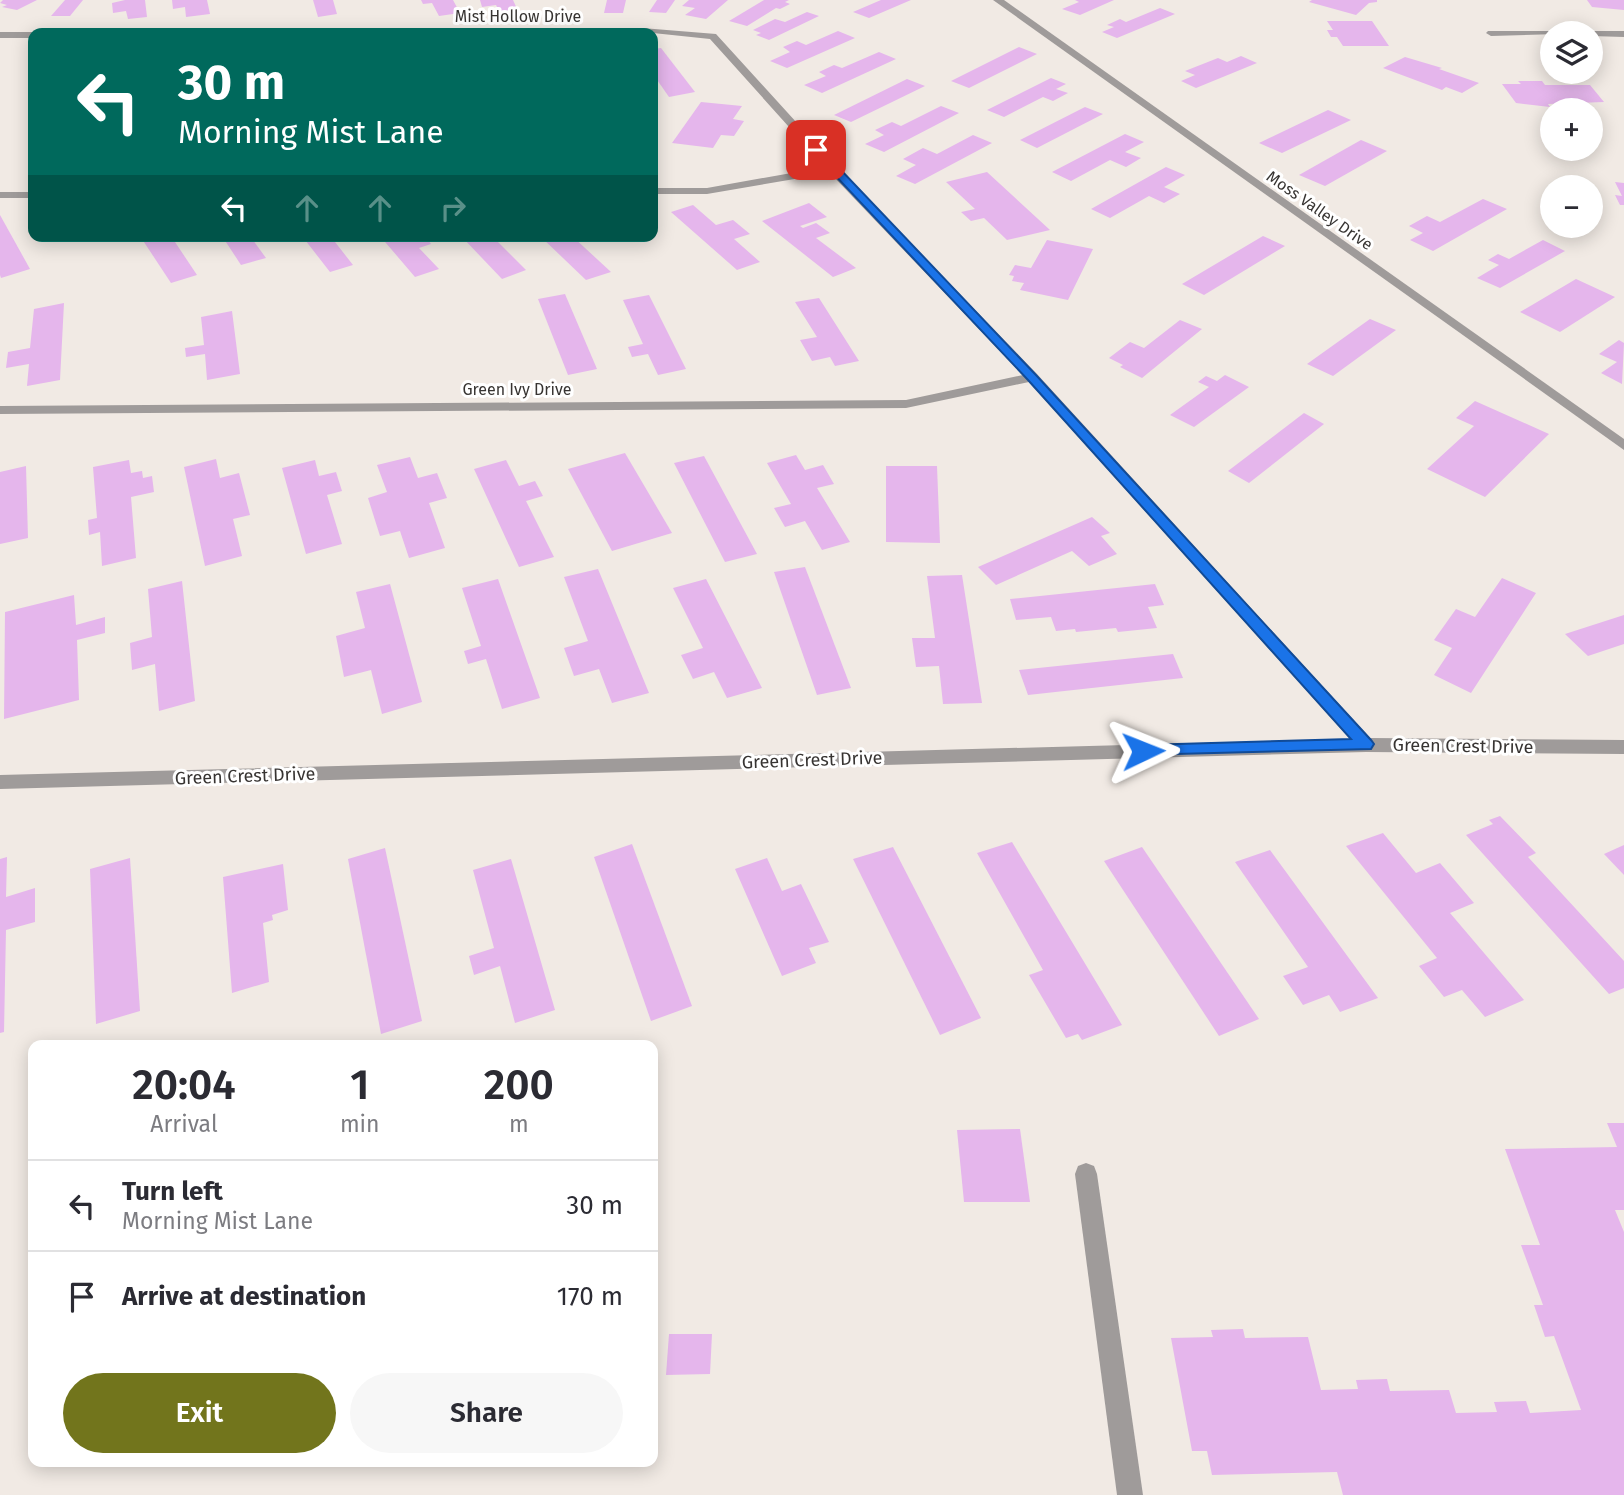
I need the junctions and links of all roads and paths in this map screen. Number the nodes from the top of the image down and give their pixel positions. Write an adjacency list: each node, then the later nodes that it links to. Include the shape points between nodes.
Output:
1 (998, 0): 15 (street, Moss Valley Drive)
2 (658, 33): 9 (street, Mist Hollow Drive, via 713,36)
3 (1491, 33): 4 (street)
4 (1540, 33)
5 (1603, 33): 6 (street)
6 (1624, 34)
7 (0, 35): 8 (street)
8 (28, 35)
9 (833, 169): 10 (street, via 707,191); 13 (street)
10 (658, 191)
11 (0, 195): 12 (street)
12 (28, 195)
13 (1032, 377): 14 (street, Green Ivy Drive, via 906,404); 16 (street)
14 (0, 410)
15 (1624, 446)
16 (1366, 744): 17 (street, Green Crest Drive); 18 (street, Green Crest Drive)
17 (1624, 747)
18 (0, 782)
19 (1086, 1174): 20 (street)
20 (1130, 1495)

